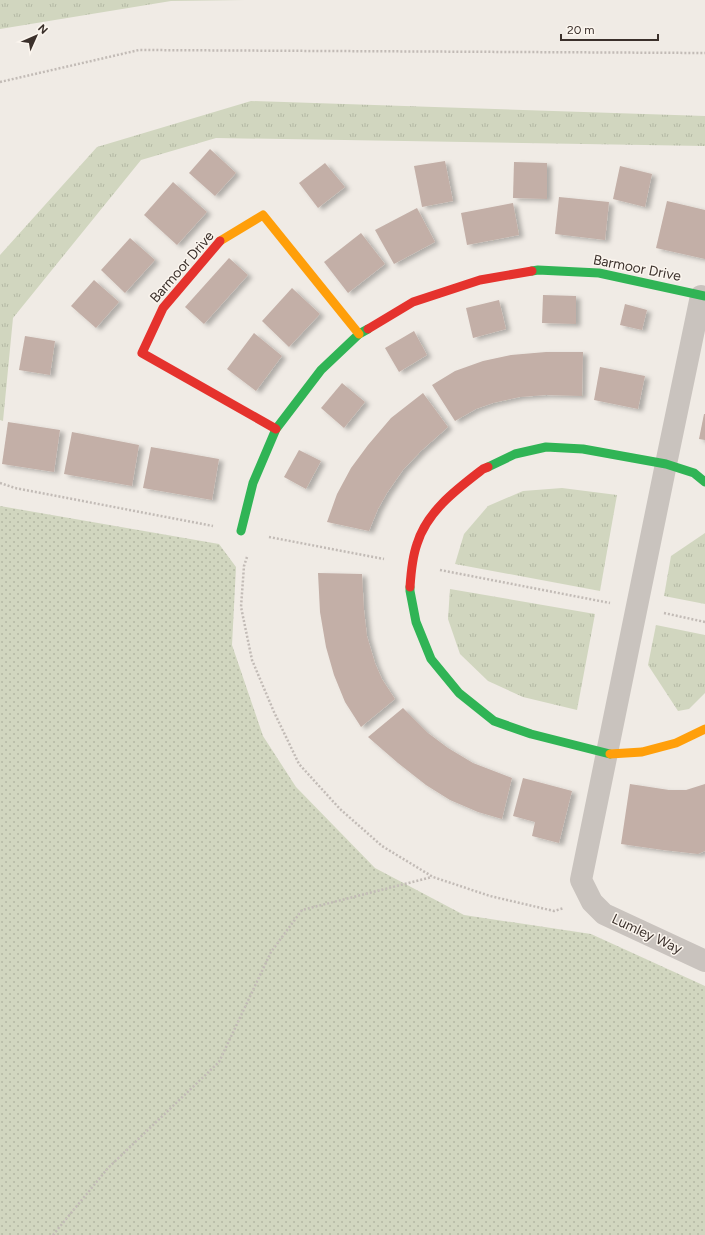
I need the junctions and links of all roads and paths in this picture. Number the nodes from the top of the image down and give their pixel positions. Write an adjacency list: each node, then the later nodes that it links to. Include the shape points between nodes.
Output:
1 (705, 53): 2 (path, via 139,50)
2 (0, 82)
3 (703, 296): 4 (street, Barmoor Drive, via 599,273 538,270 480,280 413,302); 6 (street)
4 (359, 334): 5 (street, Barmoor Drive, via 321,370); 5 (street, Barmoor Drive, via 263,215 220,241 163,308 142,353)
5 (276, 429): 10 (street, Barmoor Drive, via 253,483)
6 (666, 464): 7 (street, via 694,473); 12 (street, via 583,449 546,447 515,454 482,469 439,507 417,543); 13 (street)
7 (705, 482)
8 (0, 483): 9 (path)
9 (15, 488)
10 (241, 531)
11 (248, 553): 17 (path, via 244,566 241,607 252,660 299,764 340,809 382,846)
12 (412, 564): 13 (path); 16 (street, via 410,591 416,622 431,659 459,693 494,721 531,734)
13 (636, 608): 14 (path); 16 (street)
14 (705, 622)
15 (705, 729): 16 (street, via 676,743 642,752)
16 (607, 754): 18 (street, via 581,880)
17 (433, 877): 18 (path, via 490,896 554,910); 20 (path, via 302,910 271,952 219,1062 108,1168)
18 (592, 902): 19 (street, Lumley Way, via 604,914)
19 (705, 961)
20 (53, 1235)

